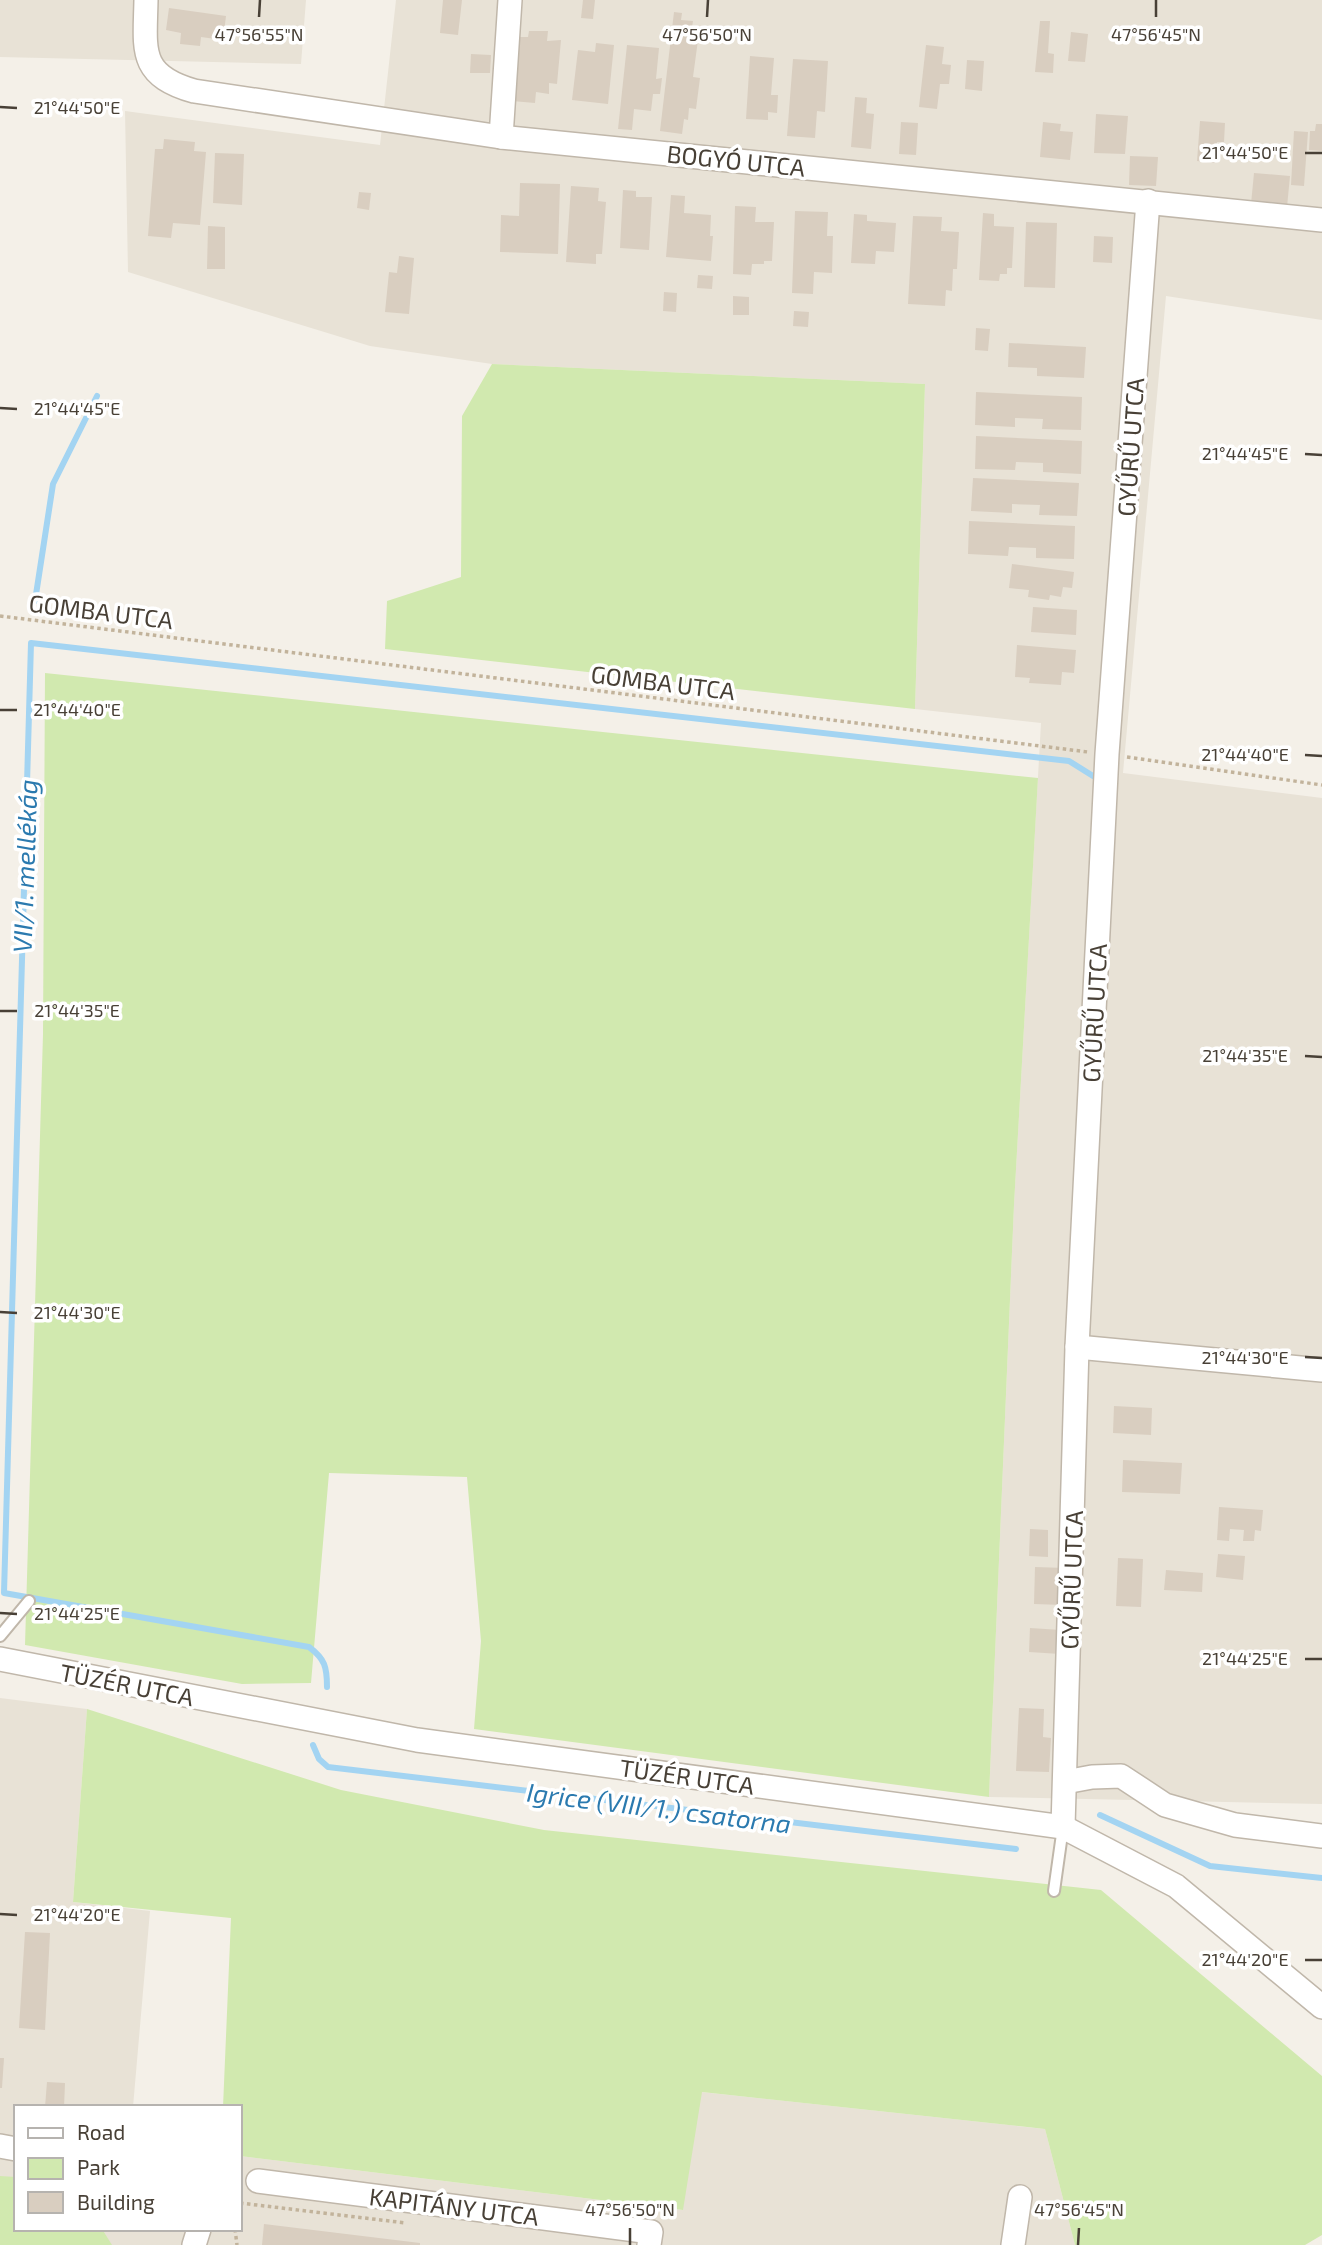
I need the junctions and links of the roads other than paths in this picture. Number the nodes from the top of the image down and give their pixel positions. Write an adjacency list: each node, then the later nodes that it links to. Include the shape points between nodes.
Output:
1 (146, 0): 3 (street, BOGYÓ UTCA, via 145,41 150,64 170,82 194,91)
2 (510, 0): 3 (street)
3 (501, 137): 4 (street, BOGYÓ UTCA)
4 (1148, 201): 5 (street, BOGYÓ UTCA); 6 (street, GYŰRŰ UTCA, via 1107,754)
5 (1322, 220)
6 (1077, 1347): 7 (street); 11 (street, GYŰRŰ UTCA)
7 (1322, 1370)
8 (29, 1601): 9 (lane)
9 (0, 1636)
10 (0, 1659): 12 (street, TÜZÉR UTCA, via 416,1740)
11 (1065, 1782): 12 (street, GYŰRŰ UTCA); 13 (street, via 1121,1776 1165,1805 1235,1825)
12 (1063, 1827): 14 (lane); 15 (street, TÜZÉR UTCA, via 1176,1886)
13 (1322, 1836)
14 (1054, 1891)
15 (1322, 2007)
16 (258, 2181): 18 (street, KAPITÁNY UTCA)
17 (1020, 2197): 19 (street)
18 (650, 2238)
19 (1013, 2245)

